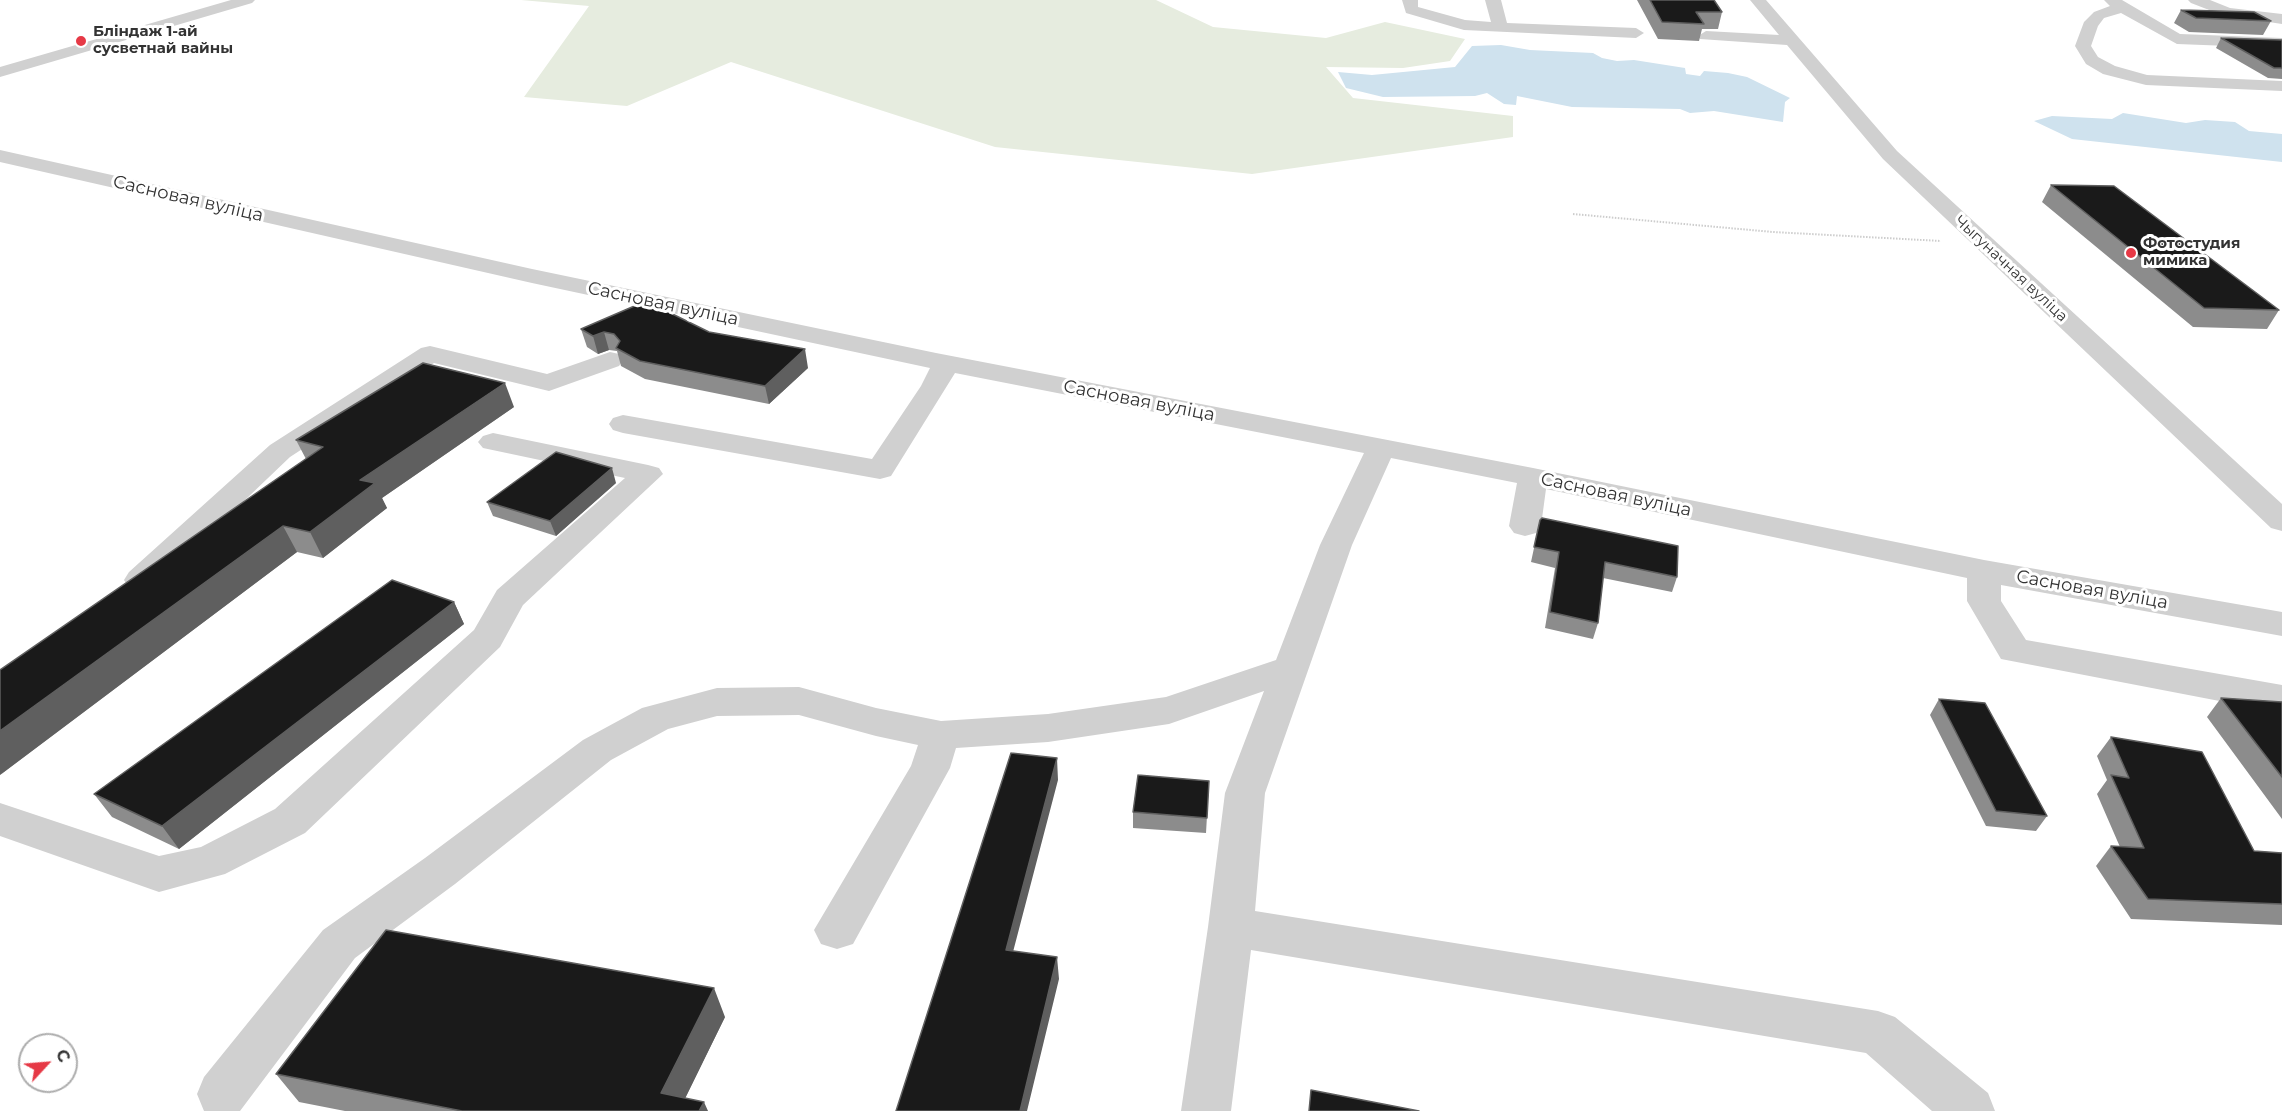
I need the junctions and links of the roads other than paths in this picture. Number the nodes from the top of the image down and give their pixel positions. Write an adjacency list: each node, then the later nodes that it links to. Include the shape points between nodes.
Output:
1 (247, 0): 13 (street)
2 (1410, 0): 8 (street, via 1411,10 1464,25)
3 (1493, 0): 8 (street)
4 (1758, 0): 11 (street, Чыгуначная вуліца)
5 (2196, 0): 7 (street, via 2227,12)
6 (2117, 3): 12 (street, via 2177,39); 14 (street, via 2090,25 2083,46 2092,60 2109,70 2146,80)
7 (2282, 19)
8 (1500, 27): 9 (street)
9 (1636, 33)
10 (1706, 36): 11 (street)
11 (1790, 40): 24 (street, Чыгуначная вуліца, via 1890,155)
12 (2282, 42)
13 (0, 72)
14 (2282, 86)
15 (0, 156): 16 (street, Сасновая вуліца)
16 (705, 313): 17 (street); 19 (street, Сасновая вуліца)
17 (676, 332)
18 (610, 360): 27 (street, via 549,383 430,354 280,451)
19 (946, 363): 20 (street, via 880,470); 22 (street, Сасновая вуліца)
20 (623, 424)
21 (493, 442): 32 (street, via 648,474 509,598 488,638 290,821 210,862 159,874)
22 (1382, 448): 23 (street, Сасновая вуліца); 29 (street, via 1336,544)
23 (1533, 477): 25 (street); 26 (street, Сасновая вуліца)
24 (2282, 521)
25 (1525, 526)
26 (1984, 571): 28 (street, Сасновая вуліца); 30 (street, via 1984,601 2014,650)
27 (122, 596)
28 (2282, 624)
29 (1291, 668): 31 (street, via 1169,710 1048,728); 33 (street, via 1245,793)
30 (2282, 699)
31 (940, 735): 34 (street, via 930,768); 35 (street, via 799,701 717,702 656,718 597,750 440,872 339,944)
32 (0, 819)
33 (1231, 927): 36 (street); 37 (street, via 1878,1034)
34 (837, 930)
35 (222, 1095)
36 (1206, 1111)
37 (1970, 1111)

